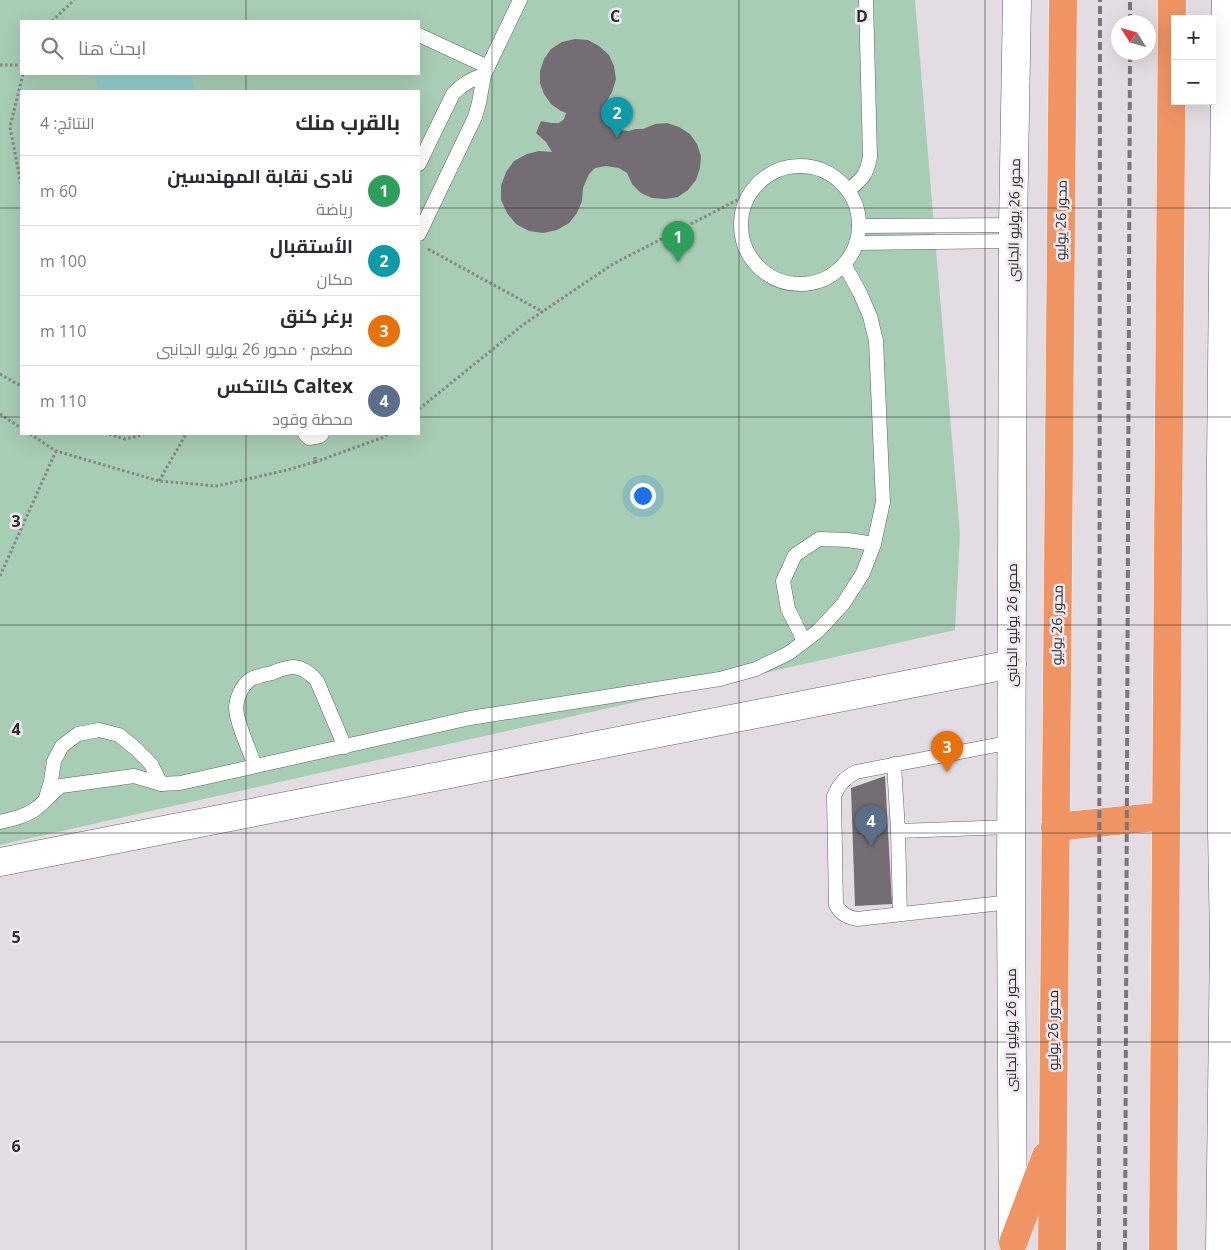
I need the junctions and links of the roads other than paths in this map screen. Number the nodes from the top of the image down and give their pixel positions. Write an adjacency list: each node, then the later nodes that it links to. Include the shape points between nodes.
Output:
1 (520, 0): 8 (lane)
2 (866, 0): 10 (lane, via 870,158 865,174)
3 (1017, 0): 13 (main road, محور 26 يوليو الجانبى)
4 (1062, 0): 30 (highway, محور 26 يوليو)
5 (1172, 0): 27 (highway)
6 (1226, 0): 16 (main road)
7 (420, 36): 8 (lane)
8 (486, 71): 9 (lane, via 453,94); 12 (lane, via 475,116)
9 (420, 162)
10 (848, 190): 11 (lane, via 858,213); 15 (lane, via 817,168 798,166 778,170 749,194 742,212 741,232 746,250 757,266 772,278 791,284 810,283 829,276)
11 (859, 226): 13 (lane); 14 (lane)
12 (420, 232)
13 (1014, 233): 14 (lane); 20 (main road, محور 26 يوليو الجانبى)
14 (856, 243): 15 (lane)
15 (844, 264): 18 (lane, via 870,316 876,341 882,502)
16 (1227, 334): 17 (main road)
17 (1226, 471): 29 (main road)
18 (874, 544): 19 (lane, via 862,573 843,604); 19 (lane, via 819,539 795,555 783,581 788,609)
19 (804, 641): 22 (lane, via 789,653 756,669 720,679 470,718)
20 (1012, 664): 21 (main road, محور 26 يوليو الجانبى); 33 (main road)
21 (1012, 742): 23 (lane); 31 (main road, محور 26 يوليو الجانبى)
22 (345, 747): 24 (lane); 24 (lane, via 317,681 305,670 286,668 252,679 238,696 237,717)
23 (894, 764): 32 (lane); 35 (lane, via 856,772 837,788 834,796 836,905 844,914 857,919)
24 (255, 766): 25 (lane)
25 (162, 784): 26 (lane, via 134,776 60,786); 26 (lane, via 151,764 135,748 119,736 99,730 78,734 62,746 54,761)
26 (45, 800): 28 (lane, via 26,814)
27 (1166, 816): 30 (highway); 40 (highway)
28 (0, 822)
29 (1227, 822): 36 (main road)
30 (1055, 827): 37 (highway, محور 26 يوليو)
31 (1011, 828): 32 (lane); 34 (main road, محور 26 يوليو الجانبى)
32 (898, 831): 35 (lane)
33 (0, 862)
34 (1011, 902): 35 (lane); 38 (main road, محور 26 يوليو الجانبى)
35 (900, 914)
36 (1227, 940): 41 (main road)
37 (1052, 1141): 38 (highway); 39 (highway, محور 26 يوليو)
38 (1013, 1246)
39 (1052, 1250)
40 (1163, 1250)
41 (1220, 1250)

